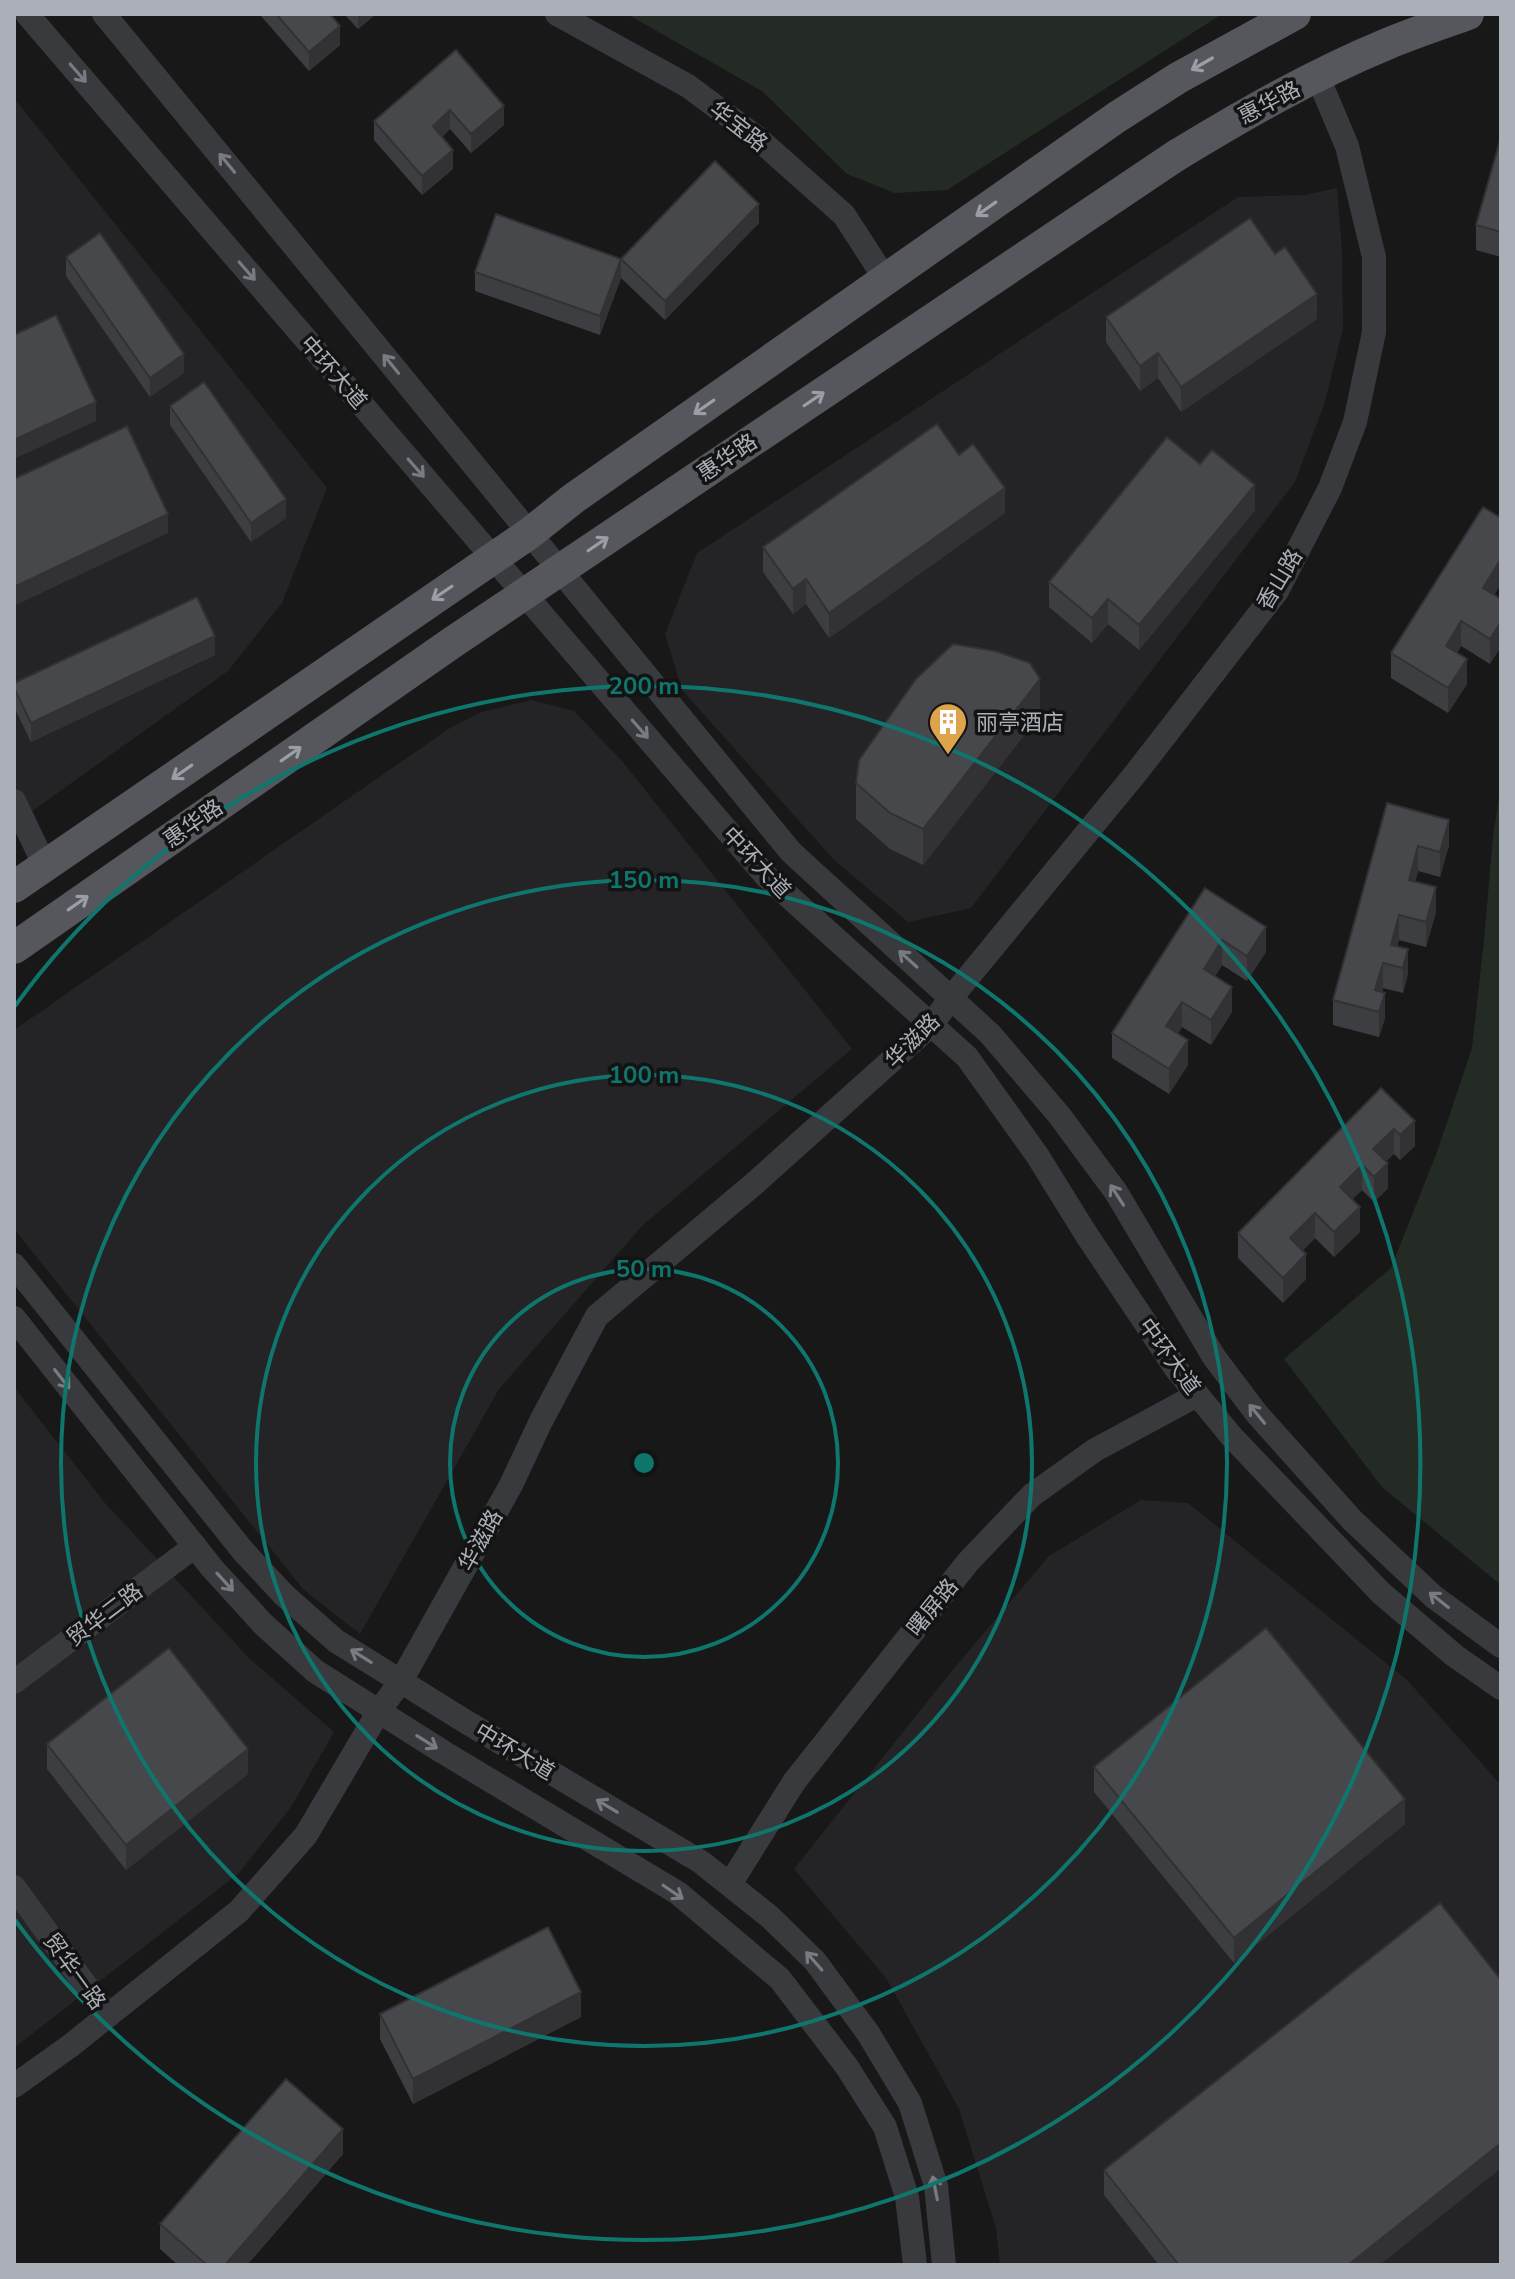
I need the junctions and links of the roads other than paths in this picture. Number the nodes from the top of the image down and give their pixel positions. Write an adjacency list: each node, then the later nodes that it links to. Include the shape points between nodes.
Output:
1 (27, 14): 11 (street, 中环大道, one-way to 11)
2 (104, 14): 10 (street, 中环大道, one-way to 2)
3 (557, 14): 9 (street, 华宝路, via 688,86 755,136 844,215)
4 (1265, 14): 7 (street)
5 (1295, 14): 7 (main road)
6 (1468, 14): 8 (main road, 惠华路)
7 (1243, 41): 9 (main road, one-way to 9, via 1117,117)
8 (1317, 75): 12 (main road, 惠华路, one-way to 8, via 1174,157); 18 (street, 香山路, via 1347,146 1374,257 1374,332 1355,422 1330,488 1277,591)
9 (886, 280): 10 (main road, one-way to 10)
10 (530, 533): 11 (main road); 12 (street, 中环大道)
11 (493, 558): 13 (street, 中环大道); 15 (main road, one-way to 15)
12 (560, 570): 13 (main road, 惠华路); 18 (street, 中环大道, one-way to 12, via 791,852)
13 (524, 594): 17 (main road, 惠华路, one-way to 13); 19 (street, 中环大道, one-way to 19, via 766,876)
14 (14, 801): 15 (street)
15 (45, 866): 16 (main road)
16 (14, 887)
17 (14, 948)
18 (951, 998): 19 (street, 华滋路); 24 (street, 中环大道, one-way to 18, via 1434,1597 1352,1520 1257,1414 1214,1357 1116,1192 1059,1115 990,1034)
19 (931, 1025): 22 (street, 中环大道, via 967,1057); 25 (street, 华滋路, via 597,1316 511,1485)
20 (14, 1265): 25 (street, 中环大道, one-way to 20, via 336,1641 243,1551)
21 (18, 1330): 23 (street, 中环大道, one-way to 23)
22 (1197, 1395): 27 (street, 中环大道, via 1381,1593); 29 (street, 曙屏路, via 1095,1450 1032,1495 979,1551 794,1782)
23 (195, 1546): 26 (street, 贸华二路); 28 (street, 中环大道, one-way to 28, via 263,1624 315,1671)
24 (1501, 1646)
25 (401, 1681): 28 (street, 华滋路); 29 (street, 中环大道, one-way to 25)
26 (14, 1682)
27 (1501, 1688)
28 (379, 1711): 31 (street, 华滋路, via 306,1835 239,1911); 33 (street, 中环大道, one-way to 33, via 678,1893 780,1979 885,2127 907,2197)
29 (730, 1884): 34 (street, 中环大道, one-way to 29, via 936,2186 910,2103 868,2033 815,1961)
30 (14, 1887): 31 (street, 贸华一路)
31 (108, 2016): 32 (street, 华滋路)
32 (14, 2086)
33 (915, 2265)
34 (944, 2265)

